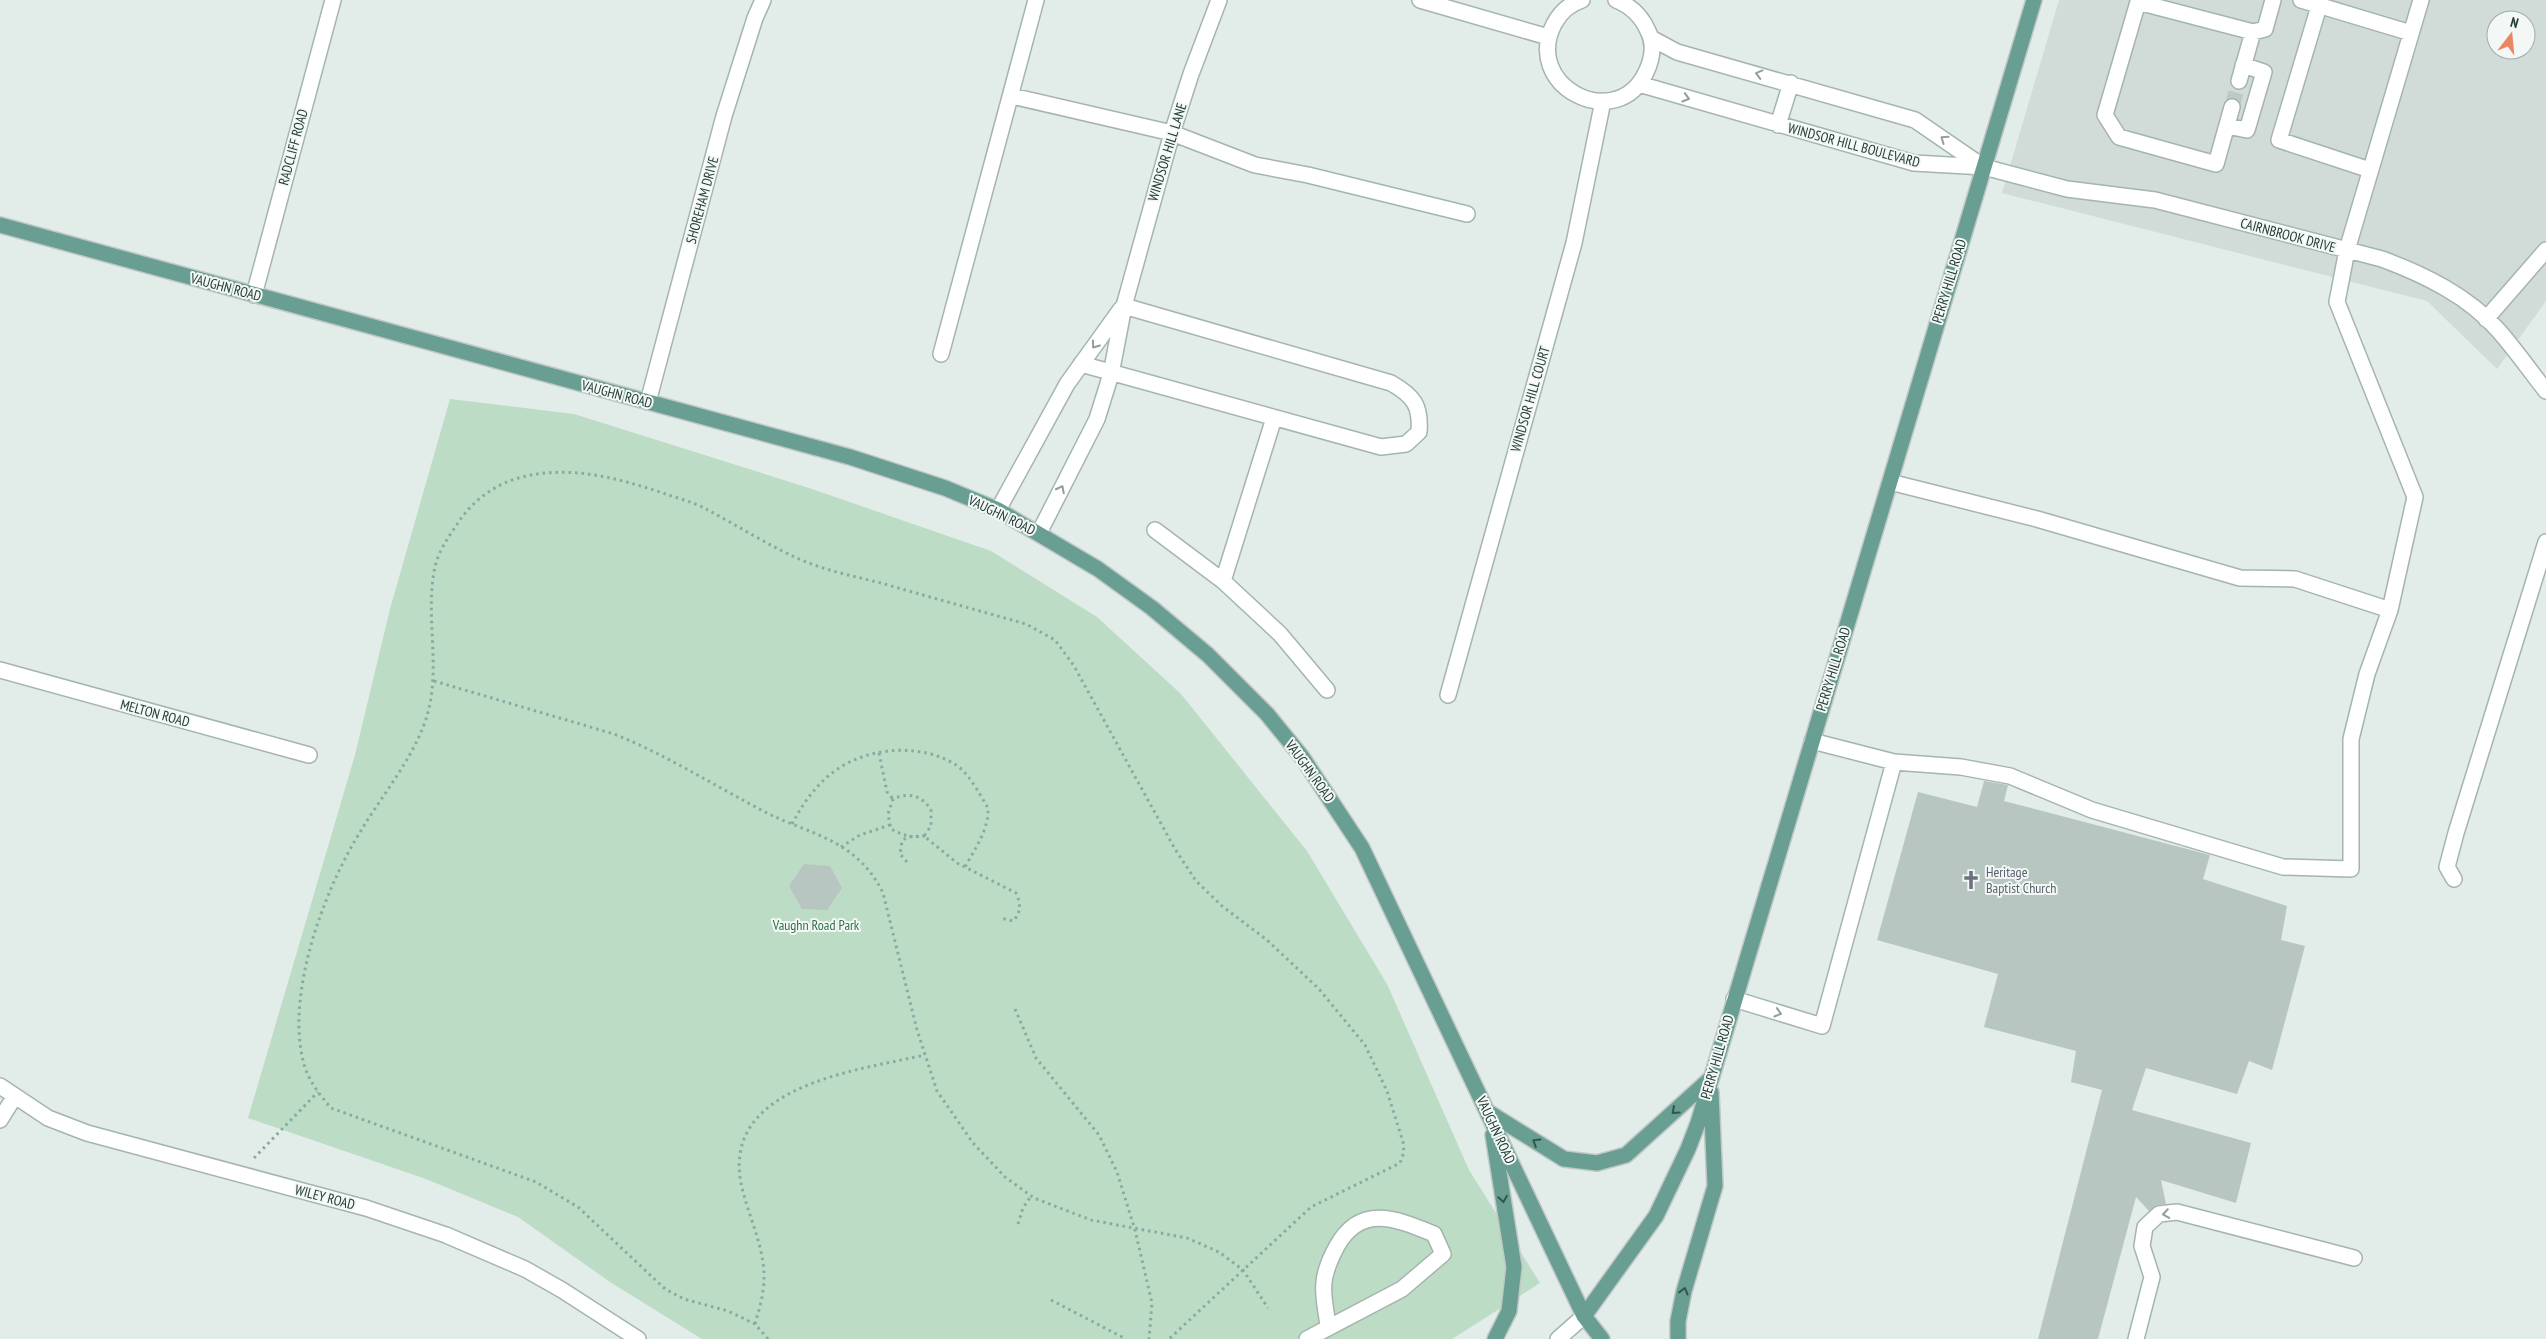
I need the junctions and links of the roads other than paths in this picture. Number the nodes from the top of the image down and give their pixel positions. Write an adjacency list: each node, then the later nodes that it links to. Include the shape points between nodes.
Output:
1 (333, 0): 34 (street, RADCLIFF ROAD)
2 (763, 0): 41 (street, SHOREHAM DRIVE, via 724,116)
3 (1036, 0): 22 (street)
4 (1219, 0): 27 (street, WINDSOR HILL LANE)
5 (1420, 0): 16 (street)
6 (1582, 0): 16 (street, via 1574,2 1560,14)
7 (2034, 0): 28 (main road, PERRY HILL ROAD)
8 (2273, 0): 14 (street, via 2265,29)
9 (2301, 0): 13 (street)
10 (2421, 0): 15 (street)
11 (1620, 1): 17 (street, via 1642,18)
12 (2136, 1): 14 (street); 26 (street, via 2105,115 2119,137 2216,164)
13 (2320, 6): 15 (street); 29 (street, via 2279,140)
14 (2253, 32): 18 (street)
15 (2411, 33): 29 (street)
16 (1548, 37): 23 (street, via 1547,55 1552,73 1563,88 1585,100)
17 (1651, 38): 20 (street, one-way to 17, via 1677,52); 21 (street, via 1649,68)
18 (2243, 65): 19 (street); 26 (street, via 2264,72 2247,130)
19 (2239, 81)
20 (1791, 83): 25 (street); 28 (street, one-way to 20, via 1915,120)
21 (1639, 84): 23 (street, via 1625,95); 25 (street, WINDSOR HILL BOULEVARD, one-way to 25)
22 (1012, 96): 27 (street); 37 (street)
23 (1603, 101): 52 (street, WINDSOR HILL COURT, via 1574,243)
24 (2232, 107): 26 (street)
25 (1778, 125): 28 (street, WINDSOR HILL BOULEVARD, via 1914,162)
26 (2227, 126)
27 (1172, 133): 30 (street, via 1255,166); 35 (street, WINDSOR HILL LANE)
28 (1984, 167): 32 (street, CAIRNBROOK DRIVE, via 2067,189 2155,200); 43 (main road, PERRY HILL ROAD)
29 (2370, 170): 32 (street)
30 (1467, 214)
31 (0, 225): 34 (main road, VAUGHN ROAD)
32 (2347, 250): 36 (street, CAIRNBROOK DRIVE, via 2409,269 2446,289); 49 (street, via 2337,302 2415,496)
33 (2546, 250): 36 (street)
34 (254, 295): 41 (main road, VAUGHN ROAD)
35 (1124, 306): 38 (street, WINDSOR HILL LANE, one-way to 38); 39 (street, WINDSOR HILL LANE); 42 (street, via 1392,383 1409,393 1420,414 1418,432 1406,444 1381,447)
36 (2486, 319): 40 (street, CAIRNBROOK DRIVE)
37 (941, 354)
38 (1081, 364): 39 (street); 44 (street, WINDSOR HILL LANE)
39 (1111, 374): 42 (street); 46 (street, WINDSOR HILL LANE, one-way to 39, via 1097,419)
40 (2546, 391)
41 (648, 402): 44 (main road, VAUGHN ROAD, via 850,457 945,488)
42 (1274, 418): 48 (street)
43 (1890, 482): 49 (street, via 2036,519 2240,578 2295,579); 53 (main road, PERRY HILL ROAD)
44 (998, 510): 46 (main road, VAUGHN ROAD)
45 (1155, 530): 48 (street)
46 (1039, 532): 61 (main road, VAUGHN ROAD, via 1098,569 1194,643 1266,714 1302,756 1362,848)
47 (2546, 542): 56 (street, via 2456,833 2448,867)
48 (1224, 581): 51 (street, via 1280,634)
49 (2390, 610): 55 (street, via 2367,674 2351,739 2351,868 2283,867 2092,810 2010,776 1961,767)
50 (0, 670): 54 (street, MELTON ROAD)
51 (1327, 690)
52 (1448, 695)
53 (1812, 740): 55 (street); 57 (main road, PERRY HILL ROAD)
54 (309, 755)
55 (1894, 762): 57 (street, one-way to 55, via 1822,1026)
56 (2454, 879)
57 (1734, 999): 58 (main road, PERRY HILL ROAD)
58 (1711, 1078): 61 (main road, one-way to 61, via 1626,1155 1596,1163 1564,1159); 64 (main road, PERRY HILL ROAD, via 1688,1149 1656,1216); 71 (main road, one-way to 58, via 1684,1291 1715,1186)
59 (0, 1086): 60 (street, WILEY ROAD)
60 (15, 1096): 62 (street); 66 (street, WILEY ROAD, via 48,1118 87,1133 366,1208 446,1235 525,1269)
61 (1489, 1114): 64 (main road, VAUGHN ROAD); 68 (main road, one-way to 68, via 1514,1267 1509,1311)
62 (0, 1120)
63 (2354, 1258): 72 (street, one-way to 72, via 2177,1212 2159,1214 2145,1227 2142,1246 2152,1277)
64 (1584, 1316): 69 (street); 70 (main road, VAUGHN ROAD)
65 (1328, 1328): 65 (street, via 1402,1289 1443,1254 1434,1234 1399,1220 1367,1218 1345,1231 1324,1282); 67 (street)
66 (638, 1339)
67 (1307, 1339)
68 (1495, 1339)
69 (1558, 1339)
70 (1602, 1339)
71 (1678, 1339)
72 (2136, 1339)

